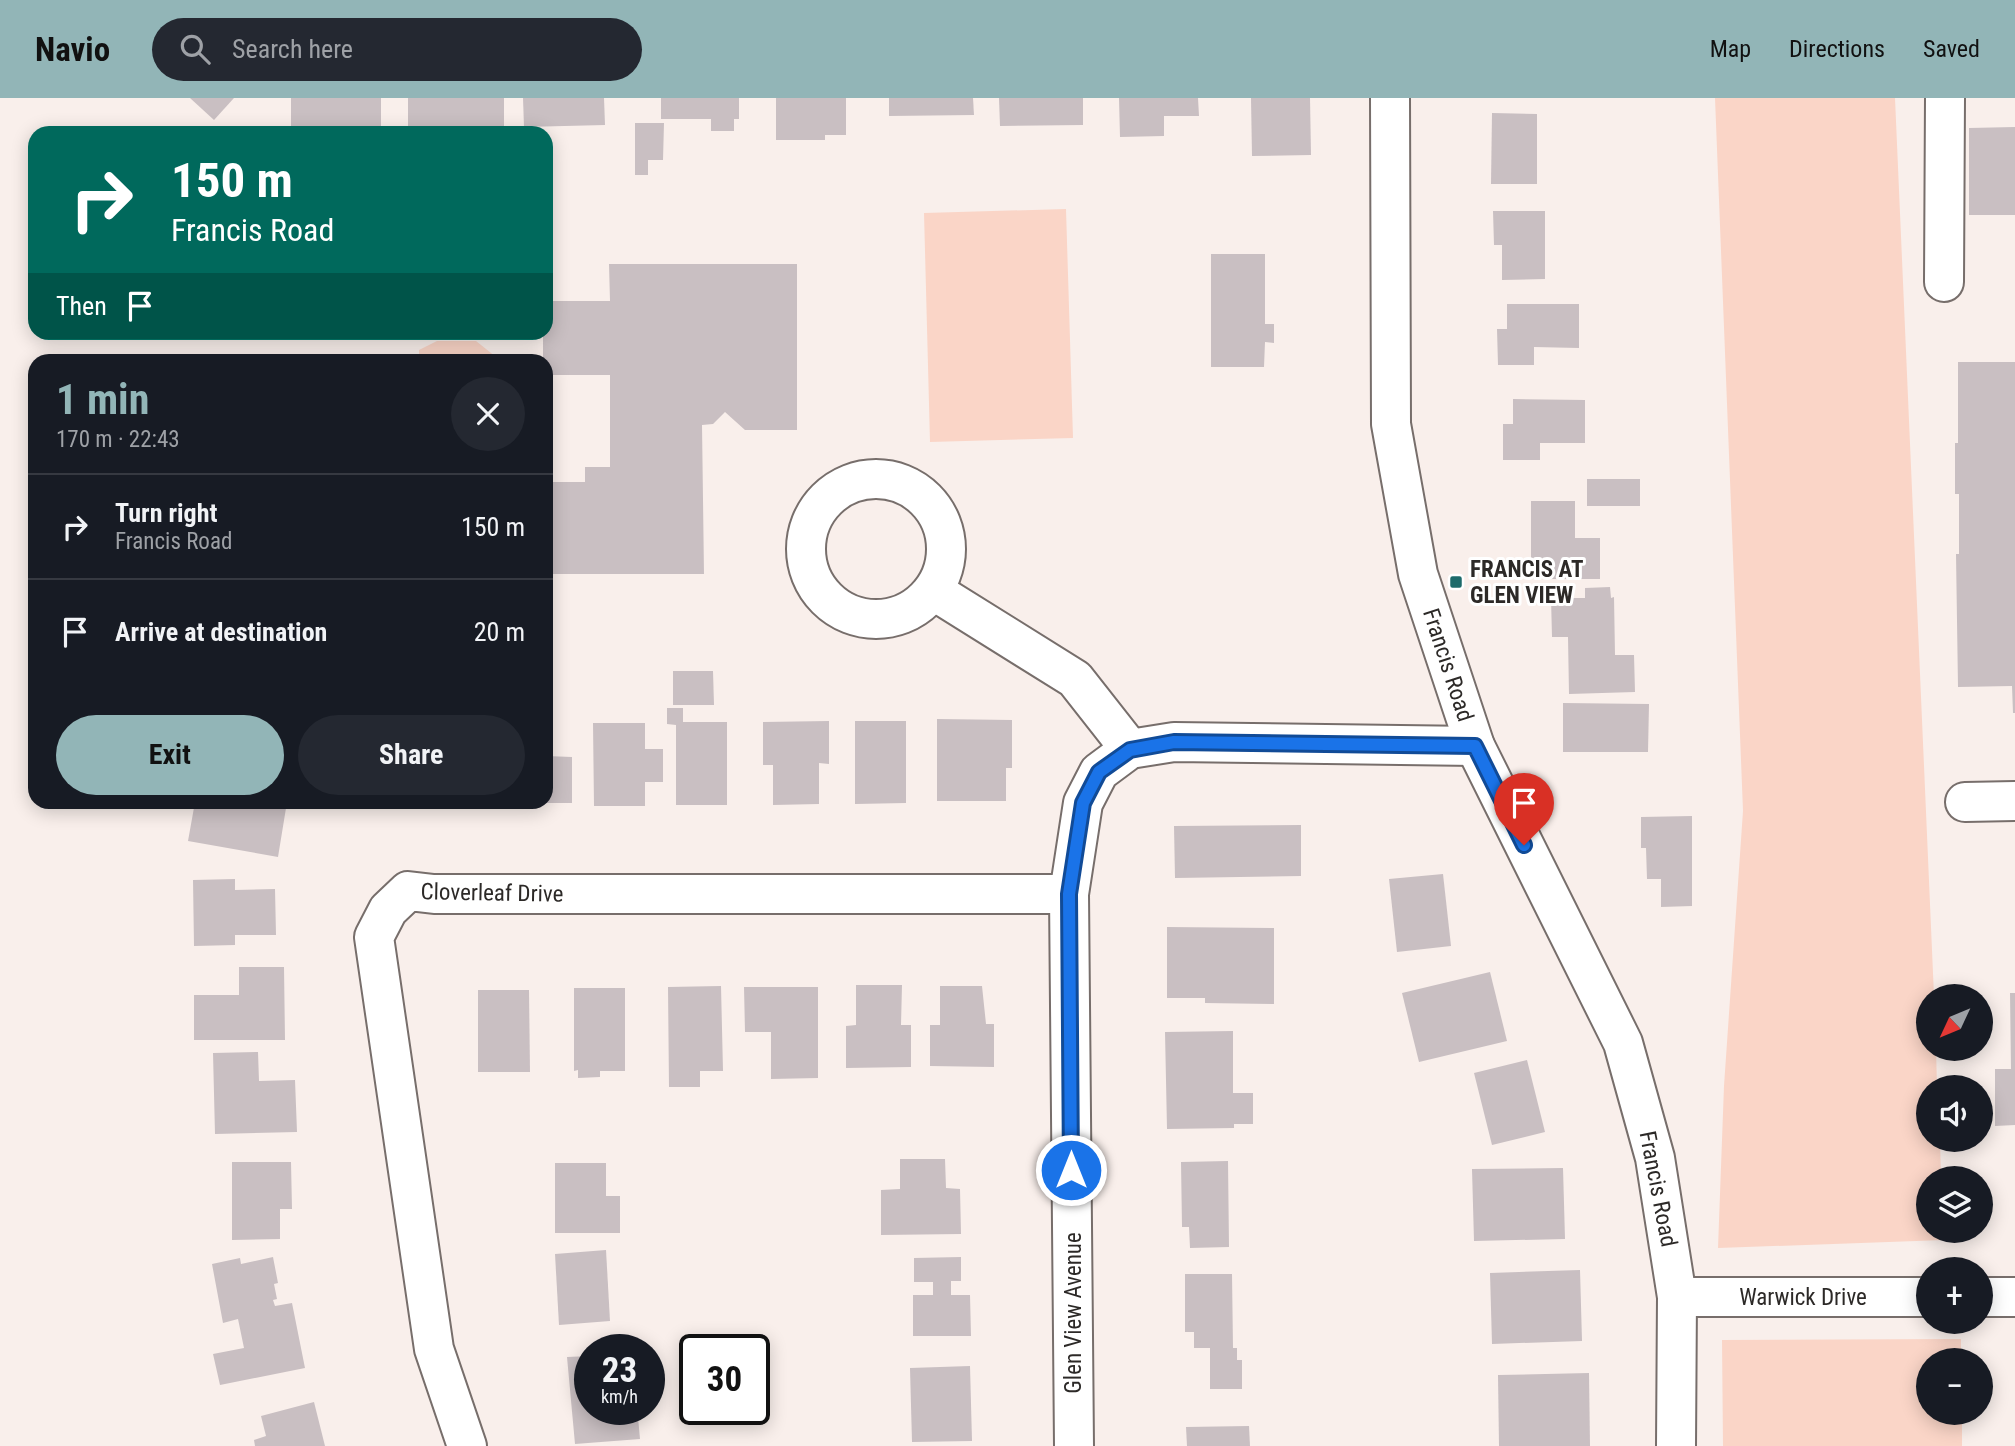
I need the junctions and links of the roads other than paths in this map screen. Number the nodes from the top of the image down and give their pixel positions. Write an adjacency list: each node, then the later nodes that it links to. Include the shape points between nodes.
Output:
1 (1390, 98): 5 (street, Francis Road, via 1391,424 1418,574)
2 (1945, 98): 3 (street)
3 (1944, 282)
4 (934, 591): 6 (street, via 1075,680)
5 (1475, 746): 6 (street, Glen View Avenue, via 1174,742); 10 (street, Francis Road, via 1623,1042 1655,1158)
6 (1130, 750): 9 (street, Glen View Avenue, via 1099,772 1083,803)
7 (2015, 801): 8 (street)
8 (1965, 802)
9 (1069, 894): 14 (street, Cloverleaf Drive, via 408,891 387,910 374,937 434,1349); 15 (street, Glen View Avenue)
10 (1677, 1297): 11 (street, Warwick Drive); 16 (street, Francis Road)
11 (1916, 1297)
12 (1993, 1297): 13 (street)
13 (2015, 1297)
14 (467, 1446)
15 (1074, 1446)
16 (1676, 1446)

